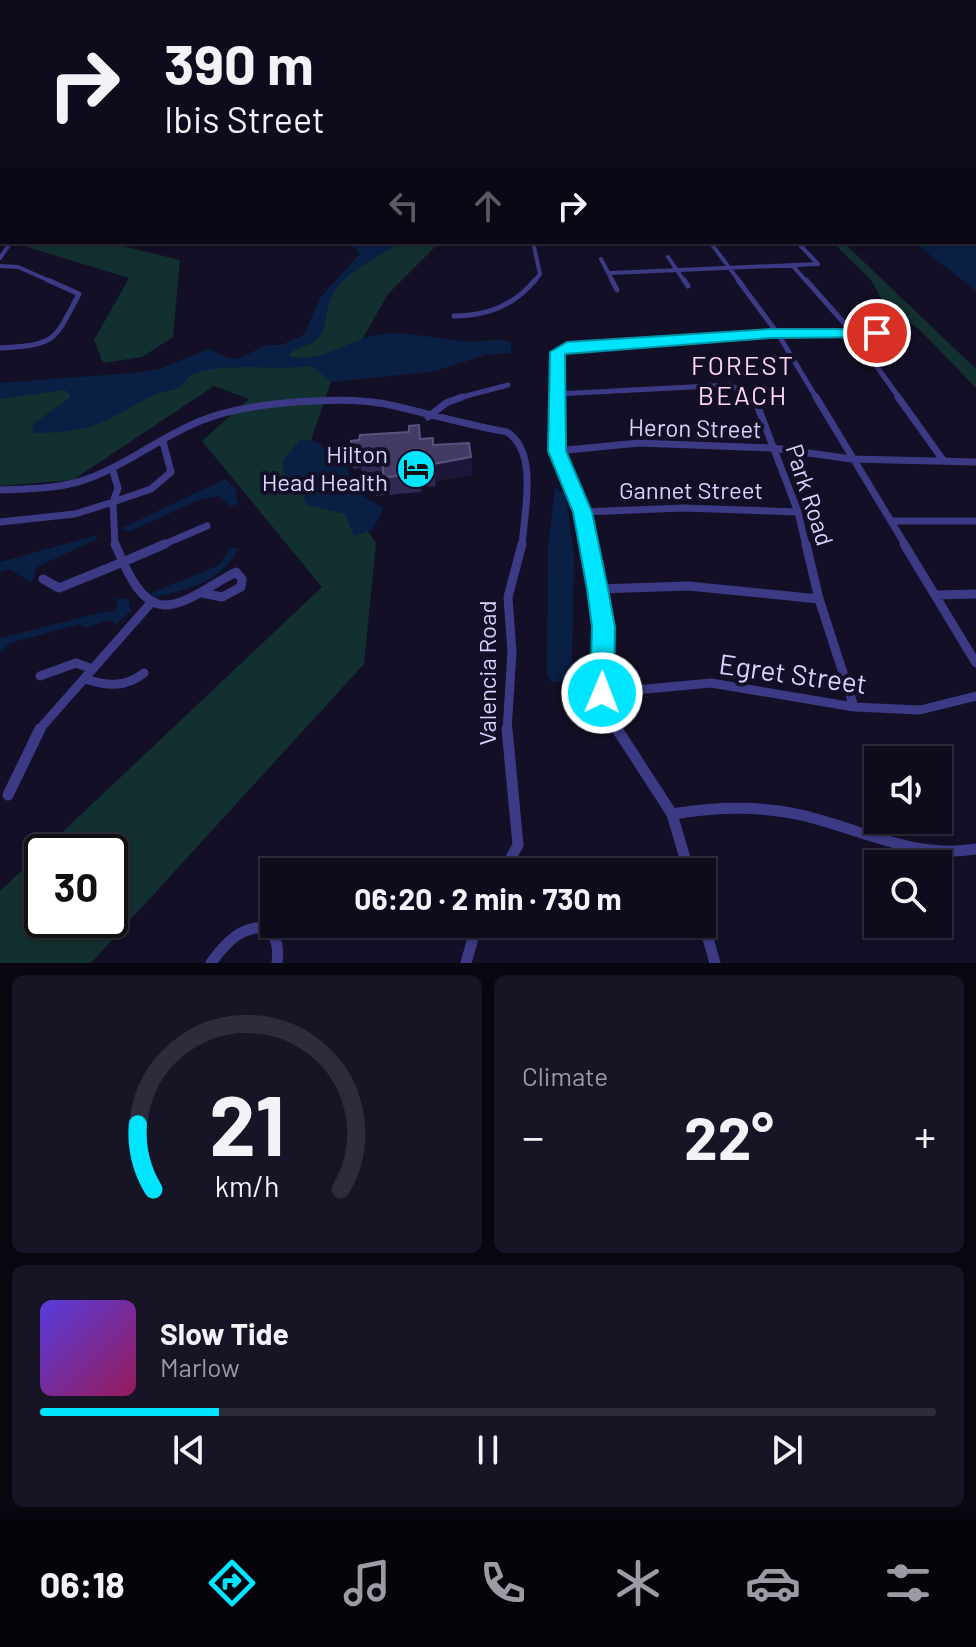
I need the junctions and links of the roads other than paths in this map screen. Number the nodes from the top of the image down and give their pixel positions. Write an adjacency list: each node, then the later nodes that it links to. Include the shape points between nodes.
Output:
1 (533, 244): 13 (street, via 540,274 529,289 490,314)
2 (711, 244): 8 (street)
3 (799, 244): 6 (street, via 818,264)
4 (668, 257): 9 (street)
5 (601, 259): 10 (street)
6 (792, 265): 8 (street); 14 (street)
7 (0, 266): 17 (street, via 18,267 79,294 66,325 53,338)
8 (728, 267): 9 (street); 16 (street)
9 (678, 271): 10 (street); 11 (street)
10 (611, 273): 12 (street)
11 (688, 286)
12 (617, 290)
13 (454, 316)
14 (853, 333): 15 (street); 16 (street); 25 (street)
15 (877, 333)
16 (778, 334): 19 (street, via 567,347 558,352); 24 (street)
17 (0, 348)
18 (508, 385): 20 (street, via 458,397)
19 (556, 394): 22 (street, Park Road, via 730,385 754,397); 23 (street)
20 (428, 417): 21 (street, Valencia Road, via 393,405 354,402 254,405 202,420); 56 (street, Valencia Road, via 507,432 518,439 526,458 522,550 508,597 512,652 506,723 518,845)
21 (163, 442): 27 (street, Valencia Road); 30 (street, via 171,472 165,480)
22 (773, 448): 23 (street, Heron Street, via 639,443); 24 (street, Heron Street); 32 (street, Park Road)
23 (557, 451): 31 (street)
24 (851, 459): 25 (street, Heron Street); 33 (street)
25 (943, 460): 26 (street, Heron Street)
26 (976, 462)
27 (112, 468): 28 (street, Valencia Road, via 47,489); 30 (street, via 118,488)
28 (3, 490): 29 (street)
29 (0, 498)
30 (113, 502): 35 (street, via 75,514); 37 (street, via 113,546)
31 (583, 512): 32 (street, Gannet Street); 39 (street)
32 (798, 512): 43 (street, Park Road)
33 (891, 521): 34 (street); 42 (street)
34 (976, 521)
35 (0, 522)
36 (207, 526): 37 (street)
37 (123, 562): 38 (street, via 59,588); 44 (street, via 132,589)
38 (43, 579)
39 (597, 589): 43 (street, via 689,586); 50 (street, via 604,627)
40 (202, 593): 44 (street)
41 (976, 594): 42 (street)
42 (936, 595): 45 (street)
43 (819, 599): 52 (street, Park Road)
44 (149, 605): 46 (street)
45 (976, 663)
46 (93, 669): 48 (street, via 76,663); 49 (street)
47 (144, 673): 49 (street, via 125,684 105,686)
48 (40, 676)
49 (85, 679): 53 (street, via 37,732)
50 (602, 693): 52 (street, Egret Street, via 711,683); 54 (street, via 613,723)
51 (976, 696): 52 (street, Egret Street, via 920,710)
52 (854, 707)
53 (8, 795)
54 (672, 814): 55 (street, via 718,807 784,811 934,850); 57 (street)
55 (976, 849)
56 (511, 858)
57 (685, 858)
58 (473, 938): 62 (street)
59 (708, 938): 63 (street)
60 (211, 963): 61 (street, via 225,944 255,926 267,927 276,937)
61 (277, 963)
62 (466, 963)
63 (715, 963)

